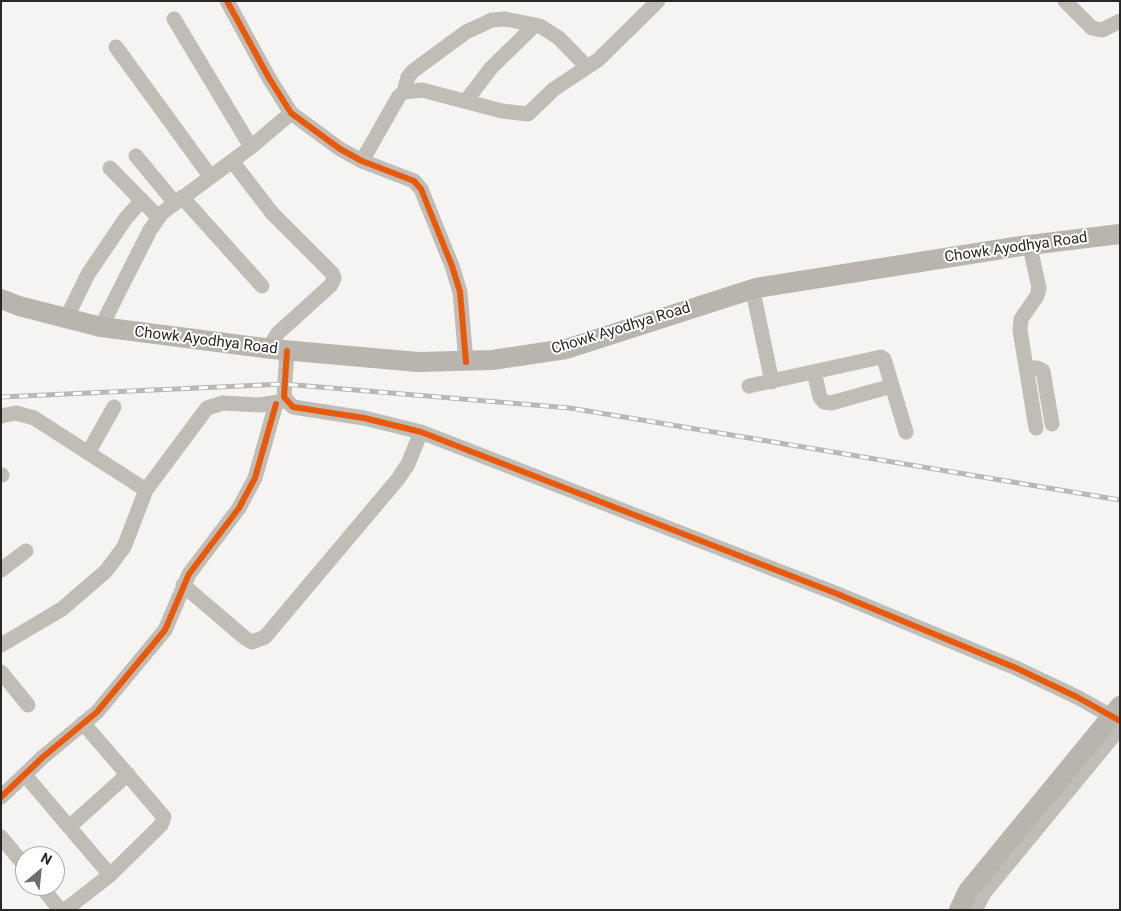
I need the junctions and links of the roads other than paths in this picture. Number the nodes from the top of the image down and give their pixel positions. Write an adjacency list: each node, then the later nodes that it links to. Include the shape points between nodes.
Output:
1 (227, 1): 11 (street, via 268,78)
2 (658, 1): 8 (street, via 598,60)
3 (1065, 1): 5 (street, via 1092,28 1102,30)
4 (174, 18): 12 (street)
5 (1120, 21)
6 (536, 25): 8 (street, via 559,38); 9 (street, via 505,19 483,22 413,71 408,76); 10 (street, via 492,68)
7 (116, 48): 17 (street)
8 (587, 66): 10 (street, via 554,89 528,114)
9 (404, 92): 10 (street, via 422,90); 15 (street, via 398,96)
10 (466, 101)
11 (291, 113): 12 (street); 15 (street)
12 (251, 147): 14 (street)
13 (136, 156): 19 (street)
14 (232, 161): 17 (street); 31 (street, via 272,213 334,278 331,285 278,333 273,341)
15 (362, 161): 32 (street, via 414,181 426,198 460,292)
16 (110, 168): 18 (street)
17 (210, 176): 19 (street)
18 (142, 200): 20 (street); 29 (street, via 88,274)
19 (179, 200): 20 (street); 24 (street)
20 (158, 218): 30 (street)
21 (1120, 234): 25 (main road, Chowk Ayodhya Road, via 1021,246)
22 (1120, 243): 23 (main road, Chowk Ayodhya Road)
23 (1032, 256): 25 (main road, Chowk Ayodhya Road); 33 (street, via 1039,288 1021,319)
24 (262, 286)
25 (798, 287): 27 (main road, Chowk Ayodhya Road); 32 (main road, Chowk Ayodhya Road, via 756,288 566,349)
26 (1, 299): 29 (main road, Chowk Ayodhya Road)
27 (755, 301): 31 (main road, Chowk Ayodhya Road, via 530,367 420,373); 35 (street)
28 (1, 312): 31 (main road, Chowk Ayodhya Road, via 83,334)
29 (66, 319): 30 (main road, Chowk Ayodhya Road)
30 (101, 327): 31 (main road, Chowk Ayodhya Road)
31 (281, 354): 32 (main road, Chowk Ayodhya Road); 38 (street)
32 (466, 362)
33 (1026, 368): 41 (street, via 1043,371); 42 (street)
34 (814, 372): 35 (street); 37 (street, via 881,357); 37 (street, via 824,402 831,403)
35 (772, 382): 36 (street)
36 (749, 386)
37 (892, 386): 44 (street)
38 (280, 402): 43 (street); 46 (street, via 260,405 223,403 207,408); 49 (street, via 255,478 239,508)
39 (114, 407): 45 (street)
40 (1, 416): 45 (street, via 24,414)
41 (1052, 424)
42 (1036, 428)
43 (421, 432): 49 (street, via 398,479 265,637 252,642 245,638); 54 (street, via 853,601 1016,668)
44 (906, 432)
45 (88, 453): 46 (street)
46 (146, 490): 50 (street, via 124,547 106,571 62,609)
47 (26, 551): 48 (street)
48 (1, 570)
49 (183, 585): 55 (street, via 174,614 164,630 97,712)
50 (1, 645)
51 (1, 672): 53 (street)
52 (1120, 698): 54 (street)
53 (28, 705)
54 (1116, 715): 66 (street, via 969,882); 67 (main road, via 968,891); 68 (main road, via 974,896)
55 (82, 723): 57 (street); 58 (street)
56 (1120, 728): 69 (street, via 984,893)
57 (128, 774): 60 (street); 63 (street, via 162,813 163,821)
58 (25, 775): 59 (street); 60 (street)
59 (1, 797)
60 (69, 827): 63 (street)
61 (3, 842): 62 (street)
62 (15, 855)
63 (110, 875): 65 (street)
64 (48, 896): 65 (street)
65 (55, 907)
66 (952, 910)
67 (959, 910)
68 (968, 910)
69 (975, 910)

